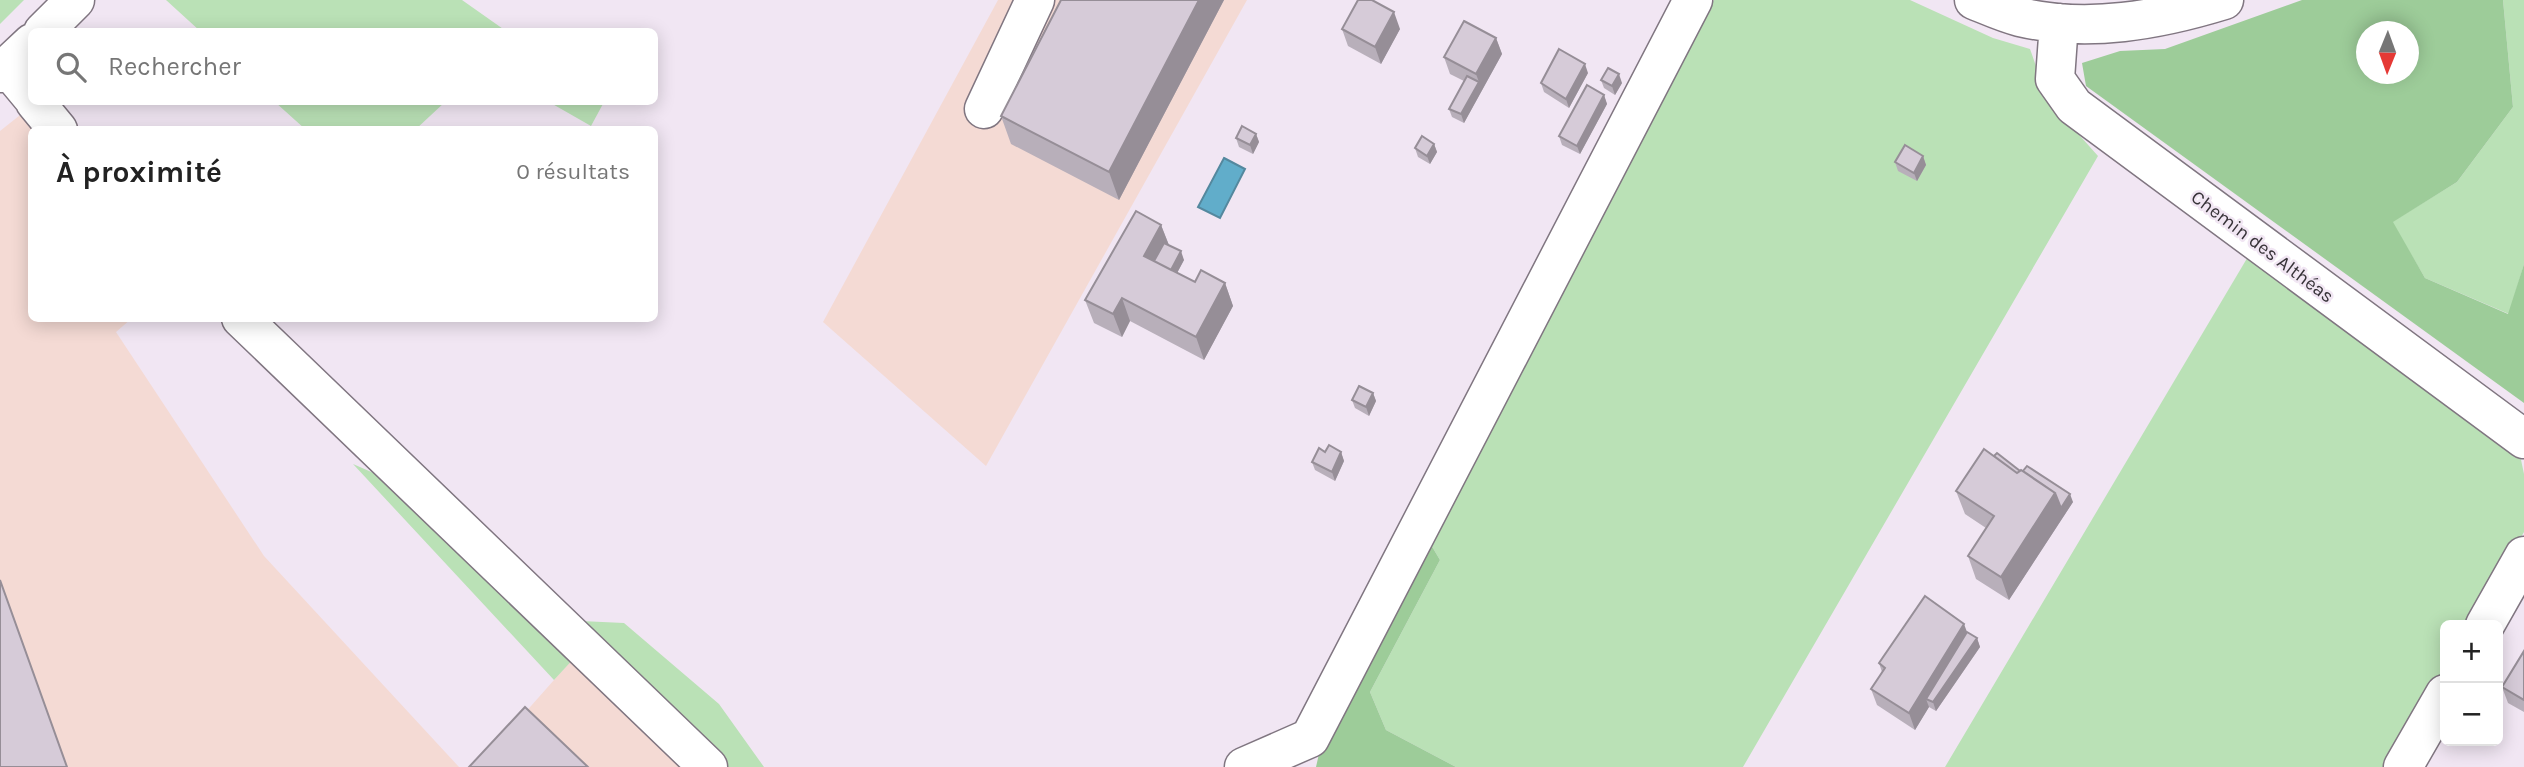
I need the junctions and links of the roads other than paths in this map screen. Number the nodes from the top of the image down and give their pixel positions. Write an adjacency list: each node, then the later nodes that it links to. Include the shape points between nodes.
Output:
1 (75, 0): 7 (street)
2 (1035, 0): 11 (street)
3 (1693, 0): 19 (street, via 1310,738)
4 (1974, 0): 6 (street, via 2019,17)
5 (2224, 0): 6 (street, via 2144,19)
6 (2059, 23): 14 (street, Chemin des Althéas, via 2055,79 2074,106)
7 (47, 28)
8 (13, 61): 9 (street)
9 (28, 89)
10 (37, 105): 12 (street)
11 (984, 109)
12 (55, 126)
13 (244, 322): 18 (street)
14 (2524, 439)
15 (2524, 556): 16 (street)
16 (2487, 620)
17 (2440, 703): 20 (street)
18 (708, 767)
19 (1244, 767)
20 (2403, 767)

